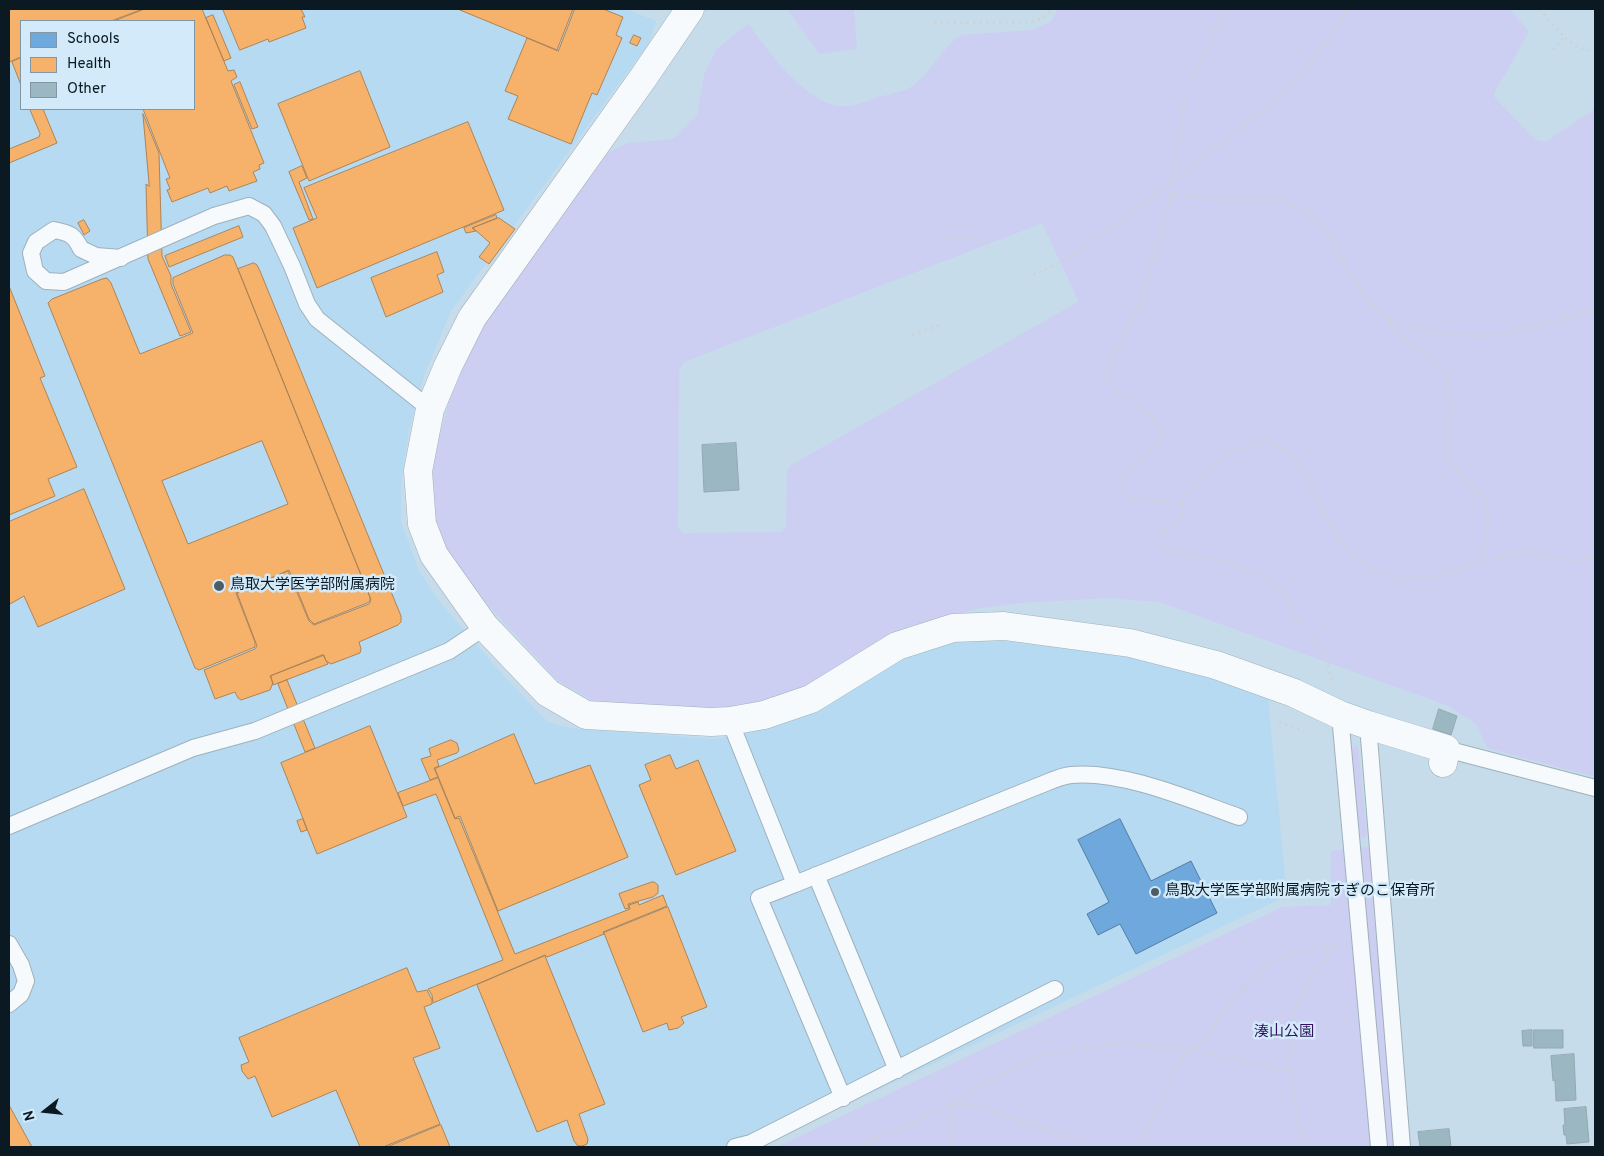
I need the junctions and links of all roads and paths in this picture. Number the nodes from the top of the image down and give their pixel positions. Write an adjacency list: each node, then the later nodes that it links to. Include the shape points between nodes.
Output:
1 (690, 9): 20 (street, via 472,318)
2 (1052, 9): 6 (path, via 1043,18 1032,22)
3 (1222, 9): 10 (path, via 1194,72 1183,107)
4 (1347, 9): 10 (path, via 1303,72 1283,92 1255,118)
5 (1539, 9): 7 (path)
6 (934, 23)
7 (1564, 37): 8 (path); 9 (path, via 1575,46)
8 (1553, 50)
9 (1595, 53)
10 (1172, 181): 11 (path); 15 (path, via 1081,250)
11 (1171, 196): 17 (path, via 1281,199 1309,211 1334,241 1364,296); 21 (path, via 1138,311 1108,364 1106,374 1111,386 1161,426 1162,433 1149,453 1124,476 1122,481 1126,492 1135,500)
12 (939, 239): 13 (path, via 963,237 981,240)
13 (989, 248)
14 (121, 258): 14 (lane, via 64,282 46,281 36,271 31,254 36,242 54,230 76,238 81,249 96,256); 20 (lane, via 214,216 249,206 264,214 273,226 307,304 317,319)
15 (1033, 275)
16 (1595, 311): 17 (path, via 1479,336 1424,331)
17 (1388, 320): 23 (path, via 1446,374 1452,410 1447,432 1449,460 1485,499 1488,522)
18 (942, 324): 19 (path)
19 (912, 336)
20 (430, 409): 24 (street, via 418,471 422,524 434,555)
21 (1181, 503): 23 (path, via 1226,454 1265,442 1274,443 1295,460 1306,476 1343,547 1372,569 1398,579 1413,580); 25 (path, via 1182,517 1161,532 1162,548 1242,568 1284,593 1302,626 1324,652)
22 (1595, 557): 23 (path, via 1573,561 1518,552)
23 (1483, 561)
24 (485, 628): 26 (street, via 548,693 586,715); 31 (lane, via 449,651 254,731 193,748)
25 (1340, 715): 26 (street, via 1294,692 1216,665 1130,643 1004,626 953,628 897,646 812,700 764,715); 27 (street); 50 (lane)
26 (730, 721): 33 (lane)
27 (1368, 725): 28 (street); 51 (lane)
28 (1445, 756): 29 (lane)
29 (1595, 788)
30 (1239, 817): 32 (lane, via 1164,791 1107,776 1070,775)
31 (9, 826)
32 (816, 875): 33 (lane); 40 (lane)
33 (796, 884): 42 (lane, via 759,898)
34 (1345, 941): 36 (path)
35 (9, 944): 38 (lane, via 26,981 21,994)
36 (1333, 948): 39 (path, via 1310,948 1276,958 1250,981 1208,1034); 41 (path, via 1308,982 1293,1015)
37 (1055, 989): 40 (lane)
38 (9, 1004)
39 (1192, 1048): 41 (path); 43 (path, via 1115,1043 1038,1056 976,1088); 48 (path, via 1178,1063)
40 (897, 1070): 42 (lane)
41 (1290, 1072): 49 (path)
42 (843, 1098): 44 (lane, via 751,1143)
43 (952, 1105): 45 (path); 46 (path); 47 (path, via 974,1104)
44 (735, 1147)
45 (861, 1147)
46 (954, 1147)
47 (1097, 1147)
48 (1140, 1147)
49 (1305, 1147)
50 (1380, 1147)
51 (1402, 1147)

